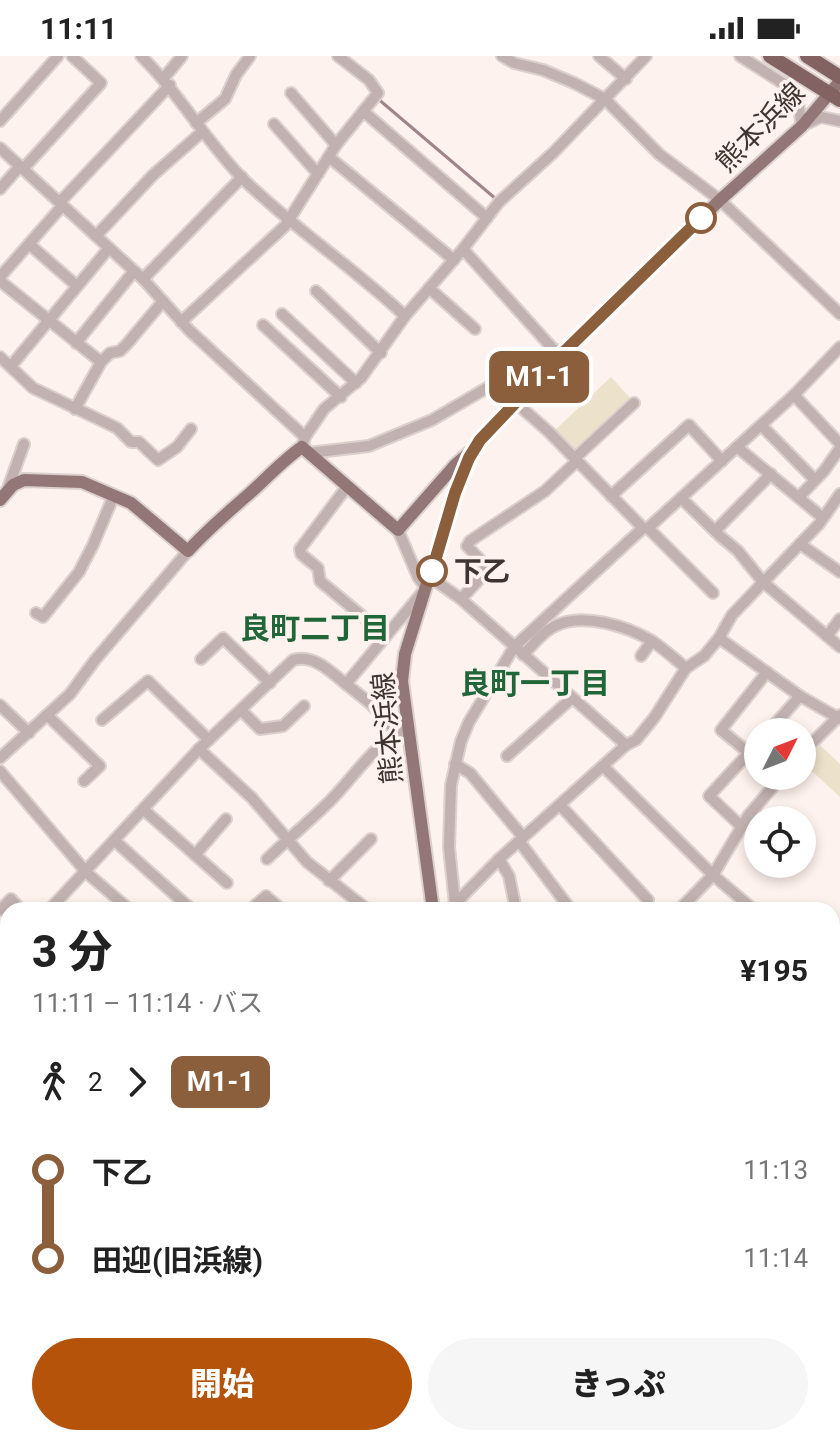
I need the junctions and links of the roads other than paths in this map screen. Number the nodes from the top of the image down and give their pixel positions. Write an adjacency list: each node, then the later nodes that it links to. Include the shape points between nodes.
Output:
1 (58, 56): 20 (street)
2 (72, 56): 29 (street, via 101,83)
3 (141, 56): 15 (street)
4 (182, 56): 15 (street)
5 (250, 56): 24 (street, via 225,99)
6 (338, 56): 19 (street, via 376,87 378,93)
7 (502, 56): 18 (street)
8 (599, 56): 13 (street)
9 (646, 56): 13 (street)
10 (740, 56): 23 (street, via 792,89)
11 (770, 56): 17 (highway)
12 (807, 56): 14 (highway)
13 (626, 79): 18 (street)
14 (840, 79): 17 (main road, 熊本浜線)
15 (167, 81): 24 (street); 35 (street)
16 (291, 93): 25 (street)
17 (834, 96): 23 (main road, 熊本浜線)
18 (605, 99): 34 (street, via 659,154); 36 (street)
19 (363, 111): 25 (street); 36 (street)
20 (0, 121)
21 (840, 121): 23 (street, via 821,117)
22 (274, 124): 30 (street)
23 (802, 126): 34 (main road, 熊本浜線)
24 (199, 128): 32 (street); 38 (street)
25 (336, 145): 27 (street)
26 (0, 148): 29 (street)
27 (329, 157): 30 (street); 42 (street)
28 (0, 167): 31 (street)
29 (22, 167): 31 (street); 35 (street)
30 (318, 174): 37 (street)
31 (10, 177): 33 (street)
32 (242, 177): 37 (street); 45 (street)
33 (0, 189)
34 (720, 200): 51 (street); 59 (main road, 熊本浜線)
35 (62, 204): 38 (street); 39 (street)
36 (487, 218): 41 (street)
37 (289, 220): 52 (street); 54 (street)
38 (96, 236): 40 (street)
39 (29, 244): 44 (street); 46 (street)
40 (109, 248): 43 (street); 46 (street)
41 (463, 249): 42 (street); 59 (street)
42 (454, 260): 47 (street)
43 (134, 271): 45 (street); 57 (street)
44 (0, 279): 53 (street)
45 (143, 279): 49 (street)
46 (77, 286): 53 (street)
47 (429, 288): 52 (street); 56 (street)
48 (316, 291): 60 (street)
49 (163, 301): 54 (street); 62 (street, via 120,351)
50 (282, 314): 64 (street)
51 (840, 314)
52 (405, 316): 60 (street)
53 (48, 322): 57 (street); 63 (street)
54 (181, 322): 73 (street)
55 (263, 325): 66 (street)
56 (475, 329)
57 (76, 343): 62 (street)
58 (840, 347): 65 (street)
59 (559, 350): 67 (main road, 熊本浜線); 73 (street, via 432,420 369,446)
60 (381, 353): 64 (street)
61 (0, 357): 63 (street)
62 (101, 362): 69 (street)
63 (11, 366): 69 (street, via 33,388)
64 (356, 383): 66 (street)
65 (794, 395): 70 (street); 74 (street)
66 (341, 397): 73 (street, via 324,409)
67 (515, 402): 76 (main road, 熊本浜線); 77 (street)
68 (634, 403): 77 (street)
69 (75, 409): 71 (street, via 117,428 158,460)
70 (761, 425): 75 (street); 80 (street)
71 (191, 429)
72 (24, 444): 84 (street)
73 (305, 446): 81 (main road); 93 (main road, via 280,463)
74 (840, 446): 80 (street)
75 (737, 447): 78 (street); 79 (street)
76 (475, 448): 90 (main road); 96 (main road, 熊本浜線, via 455,493)
77 (576, 460): 85 (street); 98 (street, via 545,491 470,541 467,546 489,569)
78 (722, 461): 85 (street, via 689,425); 87 (street)
79 (771, 474): 86 (street); 91 (street)
80 (815, 480): 86 (street)
81 (346, 488): 90 (main road); 101 (street, via 301,554 318,568 320,581)
82 (840, 494): 88 (street)
83 (114, 495): 84 (main road, via 61,479 24,480); 93 (main road); 99 (street, via 79,572 43,617)
84 (2, 496)
85 (611, 496): 89 (street)
86 (799, 497): 88 (street)
87 (681, 498): 89 (street); 91 (street)
88 (822, 517): 92 (street)
89 (645, 528): 97 (street); 106 (street)
90 (398, 530): 96 (street, via 418,577)
91 (715, 531): 95 (street)
92 (800, 544): 94 (street); 95 (street)
93 (188, 551): 118 (street)
94 (840, 572)
95 (763, 582): 102 (street); 103 (street)
96 (428, 583): 98 (street); 101 (street); 122 (main road, 熊本浜線, via 405,654)
97 (713, 593)
98 (461, 599): 106 (street)
99 (36, 613)
100 (840, 619): 102 (street)
101 (386, 636): 112 (street)
102 (827, 636): 105 (street)
103 (719, 638): 109 (street); 110 (street)
104 (652, 641): 106 (street, via 605,625 570,621); 107 (street); 109 (street)
105 (840, 647)
106 (518, 651): 114 (street); 132 (street, via 469,722)
107 (641, 656)
108 (201, 659): 111 (street, via 223,638)
109 (686, 668): 126 (street, via 654,718)
110 (767, 672): 113 (street); 128 (street, via 721,730)
111 (270, 683): 112 (street, via 302,658); 117 (street)
112 (346, 684): 122 (street)
113 (800, 696): 119 (street); 120 (street)
114 (572, 698): 126 (street); 129 (street)
115 (0, 705): 123 (street)
116 (304, 706): 117 (street, via 283,726 260,729)
117 (241, 710): 125 (street)
118 (47, 715): 123 (street); 135 (street, via 100,766)
119 (839, 717): 124 (street)
120 (780, 718)
121 (102, 720): 125 (street, via 148,681)
122 (402, 732): 143 (street); 157 (main road, 熊本浜線)
123 (29, 733): 130 (street)
124 (816, 739)
125 (209, 740): 127 (street)
126 (626, 745): 133 (street)
127 (199, 749): 138 (street); 143 (street, via 252,798)
128 (744, 749)
129 (507, 756)
130 (0, 758)
131 (744, 758): 140 (street, via 709,796)
132 (455, 764): 142 (street, via 470,773); 158 (street, via 449,847)
133 (604, 767): 137 (street); 149 (street)
134 (0, 771): 148 (street)
135 (84, 781)
136 (771, 790): 140 (street)
137 (560, 805): 142 (street); 152 (street)
138 (144, 810): 144 (street); 145 (street)
139 (226, 819): 145 (street)
140 (742, 827): 149 (street)
141 (371, 839): 150 (street)
142 (521, 839): 147 (street); 161 (street)
143 (287, 840): 146 (street); 150 (street)
144 (115, 841): 148 (street); 155 (street)
145 (195, 855): 151 (street)
146 (267, 859)
147 (499, 859): 159 (street); 160 (street)
148 (87, 873): 153 (street); 154 (street)
149 (713, 875): 162 (street); 163 (street)
150 (329, 881): 156 (street)
151 (227, 883)
152 (648, 900)
153 (57, 902)
154 (121, 902)
155 (183, 902)
156 (357, 902)
157 (432, 902)
158 (452, 902)
159 (457, 902)
160 (514, 902)
161 (565, 902)
162 (687, 902)
163 (745, 902)

